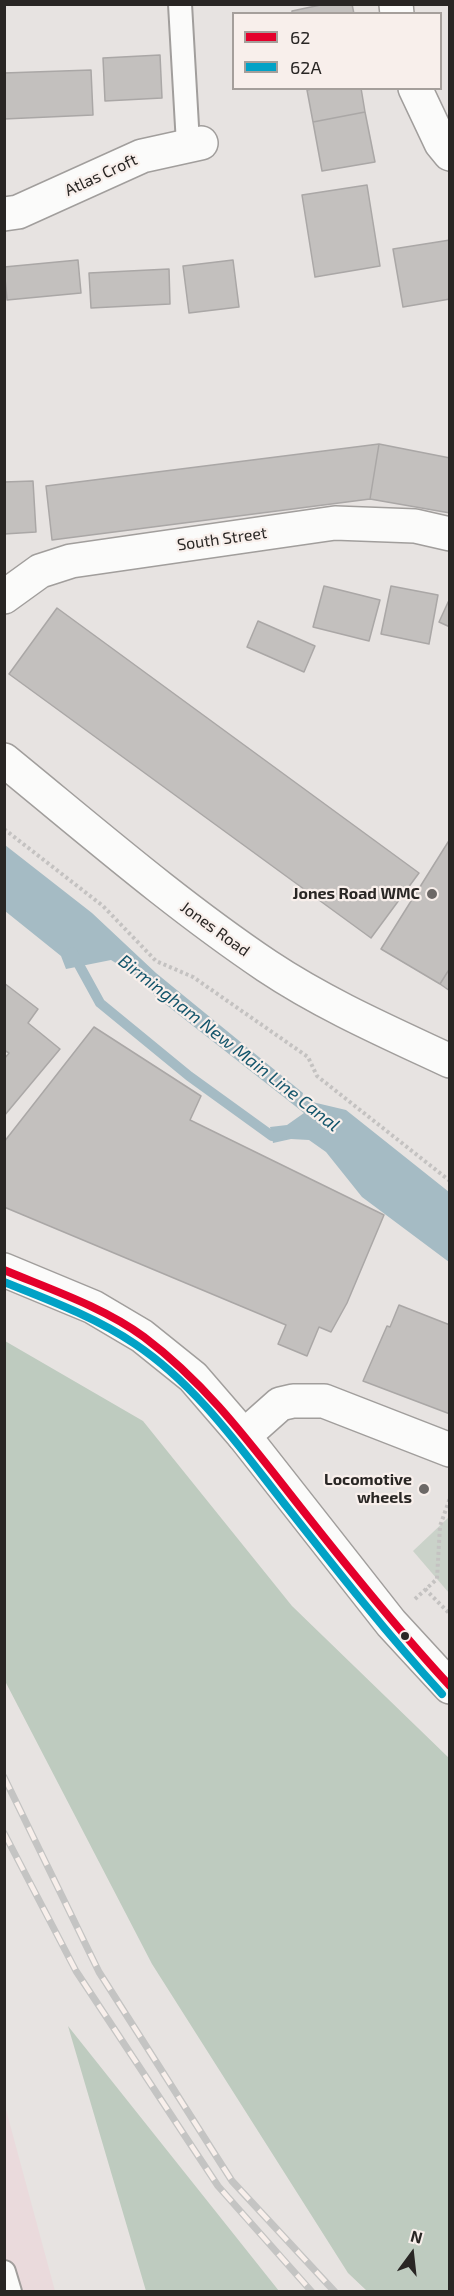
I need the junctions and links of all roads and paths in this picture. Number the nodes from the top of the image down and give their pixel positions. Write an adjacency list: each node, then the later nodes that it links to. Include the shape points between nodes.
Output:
1 (180, 4): 3 (lane)
2 (415, 90): 4 (street)
3 (194, 144): 5 (street, Atlas Croft, via 142,156 18,212)
4 (450, 154)
5 (4, 213)
6 (450, 534): 7 (street, South Street, via 415,526 334,523 71,561 40,571)
7 (4, 597)
8 (4, 760): 10 (street, Jones Road, via 182,905 269,967 357,1018)
9 (4, 829): 11 (path, via 102,906 156,961 193,976 308,1057 317,1076)
10 (450, 1061)
11 (450, 1181)
12 (4, 1270): 13 (street, via 93,1307 141,1336 194,1377)
13 (244, 1436): 14 (street, via 280,1404 324,1401); 19 (street, via 391,1623)
14 (450, 1450)
15 (450, 1498): 16 (path, via 440,1526)
16 (437, 1579)
17 (425, 1589): 18 (path)
18 (450, 1614)
19 (450, 1687)
20 (4, 2272): 21 (lane)
21 (10, 2292)

